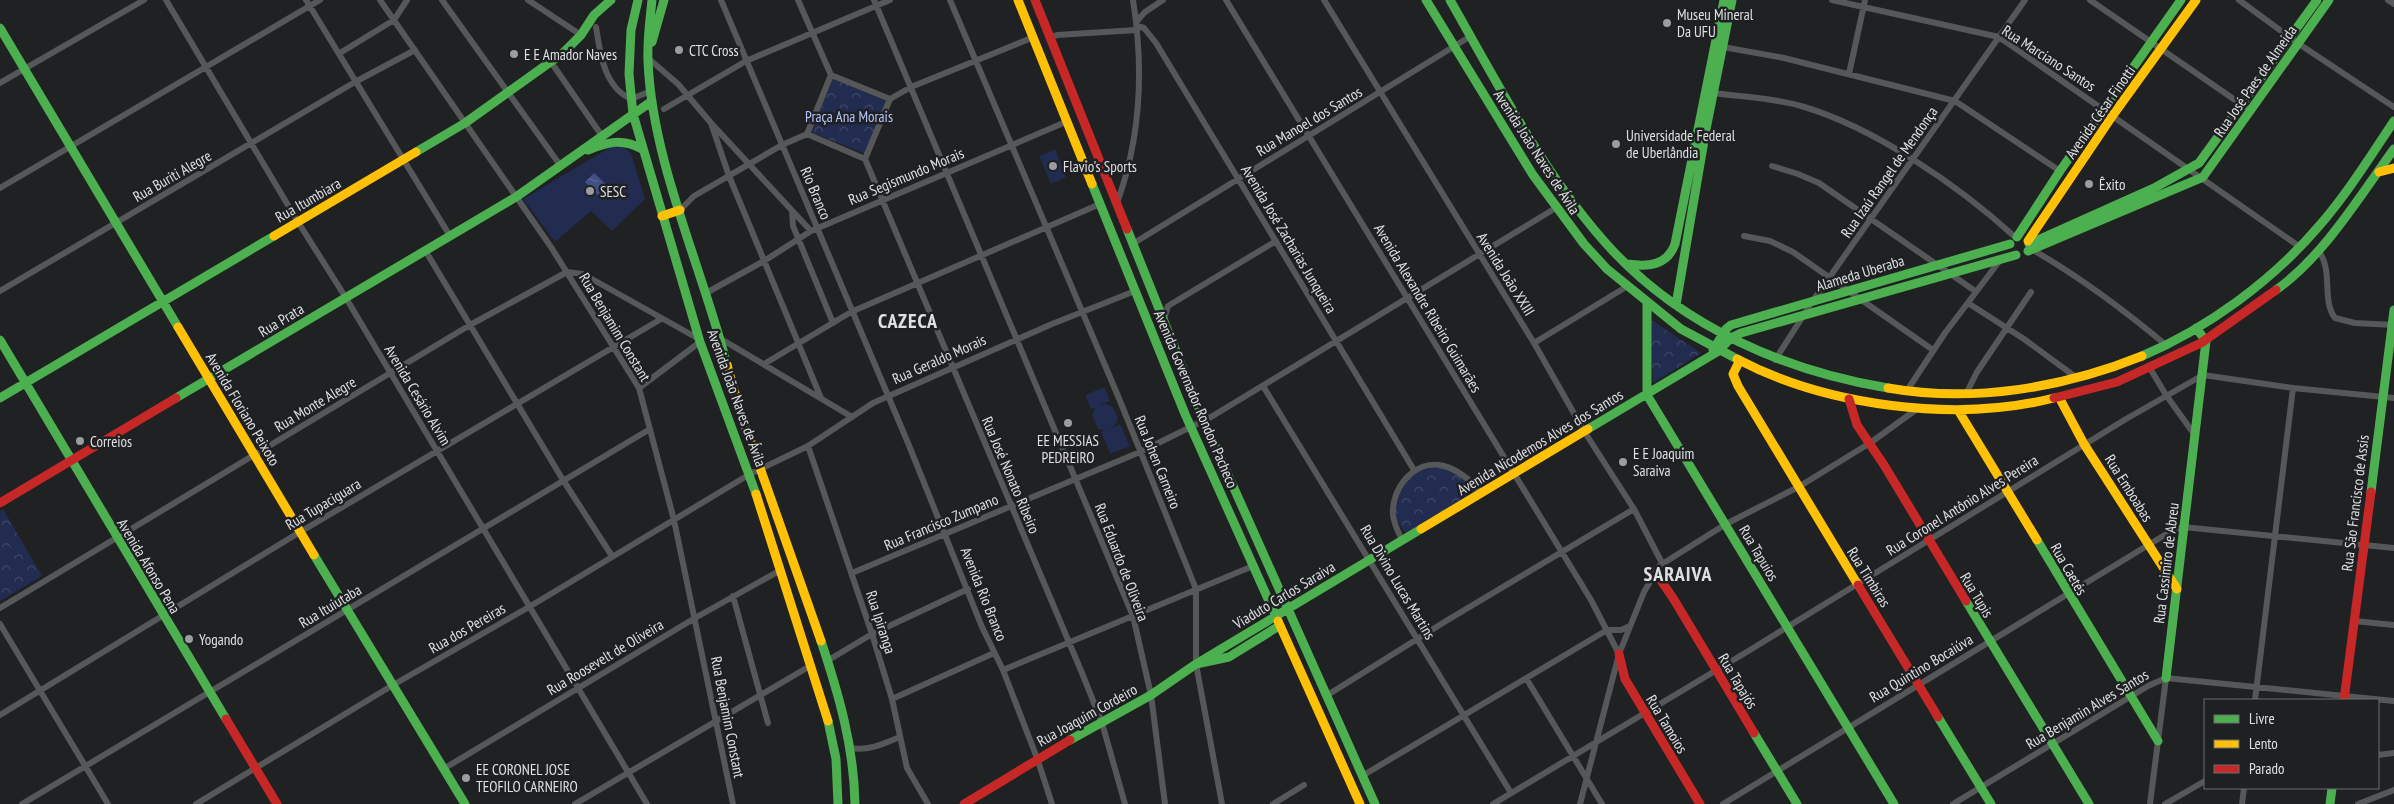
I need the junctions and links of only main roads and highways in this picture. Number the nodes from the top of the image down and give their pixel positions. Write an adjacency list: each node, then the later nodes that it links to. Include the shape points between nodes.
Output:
1 (605, 0): 16 (main road)
2 (611, 0): 16 (main road, Rua Itumbiara)
3 (638, 0): 22 (main road, Avenida João Naves de Ávila, via 629,53)
4 (652, 0): 18 (main road, Avenida João Naves de Ávila)
5 (664, 0): 18 (main road)
6 (1018, 0): 61 (main road, Avenida Governador Rondon Pacheco, via 1031,39 1068,120 1191,427)
7 (1035, 0): 75 (main road, Avenida Governador Rondon Pacheco, via 1204,421)
8 (1426, 0): 20 (main road, Avenida João Naves de Ávila)
9 (1450, 0): 19 (main road, Avenida João Naves de Ávila)
10 (1724, 0): 29 (main road)
11 (1732, 0): 29 (main road)
12 (2180, 0): 34 (main road, Avenida César Finotti)
13 (2196, 0): 35 (main road, Avenida César Finotti, via 2113,115)
14 (2317, 0): 28 (main road, Rua José Paes de Almeida, via 2207,155)
15 (2328, 0): 31 (main road, Rua José Paes de Almeida)
16 (594, 15): 38 (main road, Rua Itumbiara, via 580,35 551,62 464,123)
17 (0, 28): 38 (main road, Avenida Floriano Peixoto)
18 (649, 57): 21 (main road, Avenida João Naves de Ávila)
19 (1486, 63): 20 (main road); 37 (main road, Avenida João Naves de Ávila, via 1566,194)
20 (1468, 68): 39 (main road, Avenida João Naves de Ávila, via 1554,209 1604,266)
21 (652, 101): 22 (main road, Rua Prata); 32 (main road, Avenida João Naves de Ávila, via 656,131)
22 (633, 114): 24 (main road, Avenida João Naves de Ávila); 26 (main road, Rua Prata)
23 (2394, 121): 43 (main road, Avenida João Naves de Ávila, via 2343,196 2300,247 2258,284)
24 (642, 149): 26 (main road, Rua Prata, via 620,140); 33 (main road, Avenida João Naves de Ávila)
25 (2394, 149): 30 (main road, Avenida João Naves de Ávila)
26 (574, 156): 49 (main road, Rua Prata, via 516,197)
27 (2394, 168): 30 (main road)
28 (2190, 169): 35 (main road, Alameda Uberaba)
29 (1695, 170): 37 (main road, via 1670,255 1652,266); 40 (main road)
30 (2379, 172): 46 (main road, Avenida João Naves de Ávila, via 2340,225 2292,277 2264,301)
31 (2203, 177): 35 (main road, Alameda Uberaba)
32 (680, 210): 33 (main road); 72 (main road, Avenida João Naves de Ávila, via 739,408 827,661 851,748)
33 (662, 216): 71 (main road, Avenida João Naves de Ávila, via 700,340 750,474 832,738)
34 (2014, 239): 35 (main road, via 2023,237); 36 (main road, via 2012,252); 44 (main road, Alameda Uberaba, via 1731,325)
35 (2030, 246): 36 (main road, Alameda Uberaba, via 2022,256)
36 (2016, 255): 44 (main road, Alameda Uberaba)
37 (1627, 264): 40 (main road, Avenida João Naves de Ávila)
38 (163, 301): 49 (main road, Avenida Floriano Peixoto); 50 (main road, Rua Itumbiara)
39 (1647, 304): 47 (main road, Avenida João Naves de Ávila); 51 (main road)
40 (1676, 305): 44 (main road, Avenida João Naves de Ávila)
41 (2394, 310): 42 (main road, Rua São Francisco de Assis)
42 (2393, 325): 66 (main road, Rua São Francisco de Assis)
43 (2196, 328): 44 (main road, Avenida João Naves de Ávila, via 2120,365 2077,378 2025,390 1966,394 1906,392 1845,382 1775,360); 46 (main road)
44 (1727, 337): 47 (main road)
45 (0, 340): 50 (main road, Avenida Afonso Pena)
46 (2206, 341): 54 (main road, Avenida João Naves de Ávila, via 2151,370); 60 (main road, Rua Cassimiro de Abreu)
47 (1715, 351): 48 (main road, Avenida João Naves de Ávila); 51 (main road, Avenida Nicodemos Alves dos Santos)
48 (1739, 362): 53 (main road, Avenida João Naves de Ávila, via 1790,383); 79 (main road, Rua Timbiras, via 1733,374 1735,381)
49 (209, 379): 56 (main road, Rua Prata); 70 (main road, Avenida Floriano Peixoto)
50 (25, 384): 52 (main road, Rua Itumbiara); 56 (main road, Avenida Afonso Pena)
51 (1646, 395): 58 (main road, Avenida Nicodemos Alves dos Santos); 78 (main road, Rua Tapuios)
52 (0, 398)
53 (1849, 399): 55 (main road, Avenida João Naves de Ávila, via 1917,409); 80 (main road, Rua Tupis, via 1851,413)
54 (2060, 399): 55 (main road, Avenida João Naves de Ávila, via 2013,408); 60 (main road, Rua Emboabas, via 2084,444)
55 (1958, 410): 67 (main road, Rua Caetés)
56 (71, 461): 57 (main road, Rua Prata); 69 (main road, Avenida Afonso Pena)
57 (0, 503)
58 (1360, 565): 62 (main road, Viaduto Carlos Saraiva)
59 (1655, 572): 77 (main road, Rua Tapajós)
60 (2177, 589): 65 (main road, Rua Cassimiro de Abreu)
61 (1279, 626): 64 (main road, via 1229,657); 74 (main road, Avenida Governador Rondon Pacheco)
62 (1223, 648): 64 (main road, Rua Joaquim Cordeiro)
63 (1619, 654): 76 (main road, Rua Tamoios, via 1625,679)
64 (1196, 664): 73 (main road, Rua Joaquim Cordeiro, via 1151,695 1037,758)
65 (2166, 678)
66 (2344, 698)
67 (2158, 741)
68 (2332, 789): 81 (main road)
69 (277, 804)
70 (465, 804)
71 (838, 804)
72 (855, 804)
73 (964, 804)
74 (1360, 804)
75 (1374, 804)
76 (1700, 804)
77 (1797, 804)
78 (1894, 804)
79 (1991, 804)
80 (2089, 804)
81 (2330, 804)

